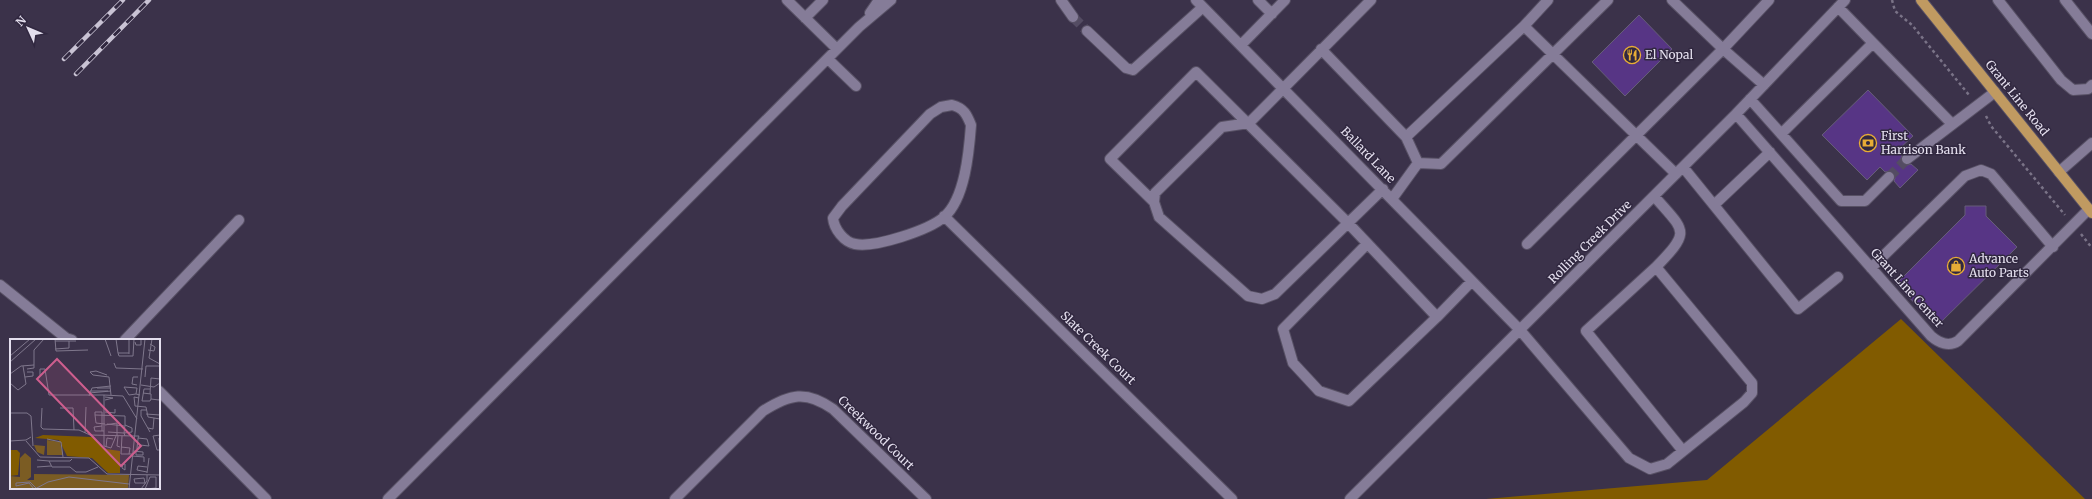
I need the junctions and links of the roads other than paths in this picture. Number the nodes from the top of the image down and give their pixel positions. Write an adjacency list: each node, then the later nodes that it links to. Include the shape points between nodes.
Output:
1 (788, 0): 20 (street)
2 (823, 0): 20 (street)
3 (879, 0): 22 (street)
4 (891, 0): 22 (street)
5 (1060, 0): 19 (street)
6 (1258, 0): 18 (street)
7 (1285, 0): 18 (street)
8 (1371, 0): 28 (street)
9 (1548, 0): 21 (street)
10 (1608, 0): 30 (street)
11 (1672, 0): 29 (street)
12 (1769, 0): 29 (street)
13 (1921, 0): 36 (main road, Grant Line Road)
14 (1998, 0): 33 (street, via 2061,80 2073,90 2088,89)
15 (2065, 0): 24 (street)
16 (1200, 3): 23 (street, via 1134,70 1126,68); 26 (street, Ballard Lane)
17 (1841, 4): 25 (street); 32 (street, Rolling Creek Drive)
18 (1272, 14): 26 (street)
19 (1073, 17)
20 (806, 18): 27 (street)
21 (1524, 26): 30 (street); 42 (street)
22 (859, 27): 27 (street)
23 (1087, 31)
24 (2092, 34)
25 (1873, 43): 40 (street); 41 (street)
26 (1241, 45): 35 (street, Ballard Lane)
27 (838, 49): 31 (street)
28 (1321, 49): 35 (street); 42 (street)
29 (1723, 49): 32 (street); 43 (street)
30 (1553, 54): 43 (street); 47 (street, via 1441,164)
31 (828, 59): 34 (street); 75 (street)
32 (1764, 85): 37 (street, Rolling Creek Drive)
33 (2092, 85)
34 (856, 86)
35 (1283, 87): 39 (street); 51 (street, Ballard Lane)
36 (1995, 92): 40 (street); 49 (main road, Grant Line Road)
37 (1750, 99): 38 (street, Rolling Creek Drive); 41 (street)
38 (1736, 114): 45 (street, Grant Line Center); 48 (street, Rolling Creek Drive)
39 (1249, 123): 54 (street, via 1222,127 1155,193); 54 (street, via 1196,72 1110,159); 59 (street)
40 (1952, 124): 46 (street)
41 (1781, 134): 50 (street, via 1841,201 1865,201)
42 (1406, 136): 47 (street)
43 (1637, 136): 48 (street); 61 (street)
44 (2092, 142): 49 (street)
45 (1770, 152): 55 (street); 64 (street, Grant Line Center)
46 (1907, 159)
47 (1418, 163): 53 (street)
48 (1679, 171): 52 (street, Rolling Creek Drive); 55 (street)
49 (2059, 172): 56 (main road, Grant Line Road)
50 (1889, 177)
51 (1383, 189): 53 (street, Ballard Lane); 59 (street)
52 (1654, 196): 63 (street, via 1681,227 1681,238); 69 (street, Rolling Creek Drive)
53 (1392, 199): 66 (street, Ballard Lane)
54 (1154, 202): 59 (street, via 1159,217 1248,296 1262,299 1275,294)
55 (1714, 205): 65 (street, via 1798,308)
56 (2090, 211): 62 (street, Grant Line Center)
57 (944, 216): 57 (street, via 915,232 864,245 853,244 843,236 834,226 833,218 930,114 941,107 952,105 967,115 971,125 959,196); 78 (street, Slate Creek Court)
58 (239, 220): 71 (street)
59 (1348, 223): 60 (street)
60 (1367, 244): 68 (street); 68 (street, via 1283,329 1292,363 1319,391 1349,400)
61 (1527, 244)
62 (2052, 247): 64 (street, Grant Line Center, via 1958,341 1950,344 1940,342 1931,336); 64 (street, via 1991,174 1981,170 1965,176)
63 (1656, 267): 73 (street, via 1586,331); 73 (street, Ballard Lane, via 1752,383 1752,393 1744,402)
64 (1871, 268)
65 (1838, 277)
66 (1472, 281): 68 (street); 69 (street, Ballard Lane)
67 (0, 285): 70 (street)
68 (1437, 317)
69 (1520, 330): 73 (street, Ballard Lane, via 1629,458 1650,469 1667,464); 79 (street, Rolling Creek Drive)
70 (69, 339)
71 (126, 339)
72 (160, 392): 74 (street)
73 (1683, 451)
74 (266, 499)
75 (388, 499)
76 (675, 499): 77 (street, Creekwood Court, via 763,411 792,396 807,396 820,400 839,414)
77 (926, 499)
78 (1232, 499)
79 (1350, 499)

